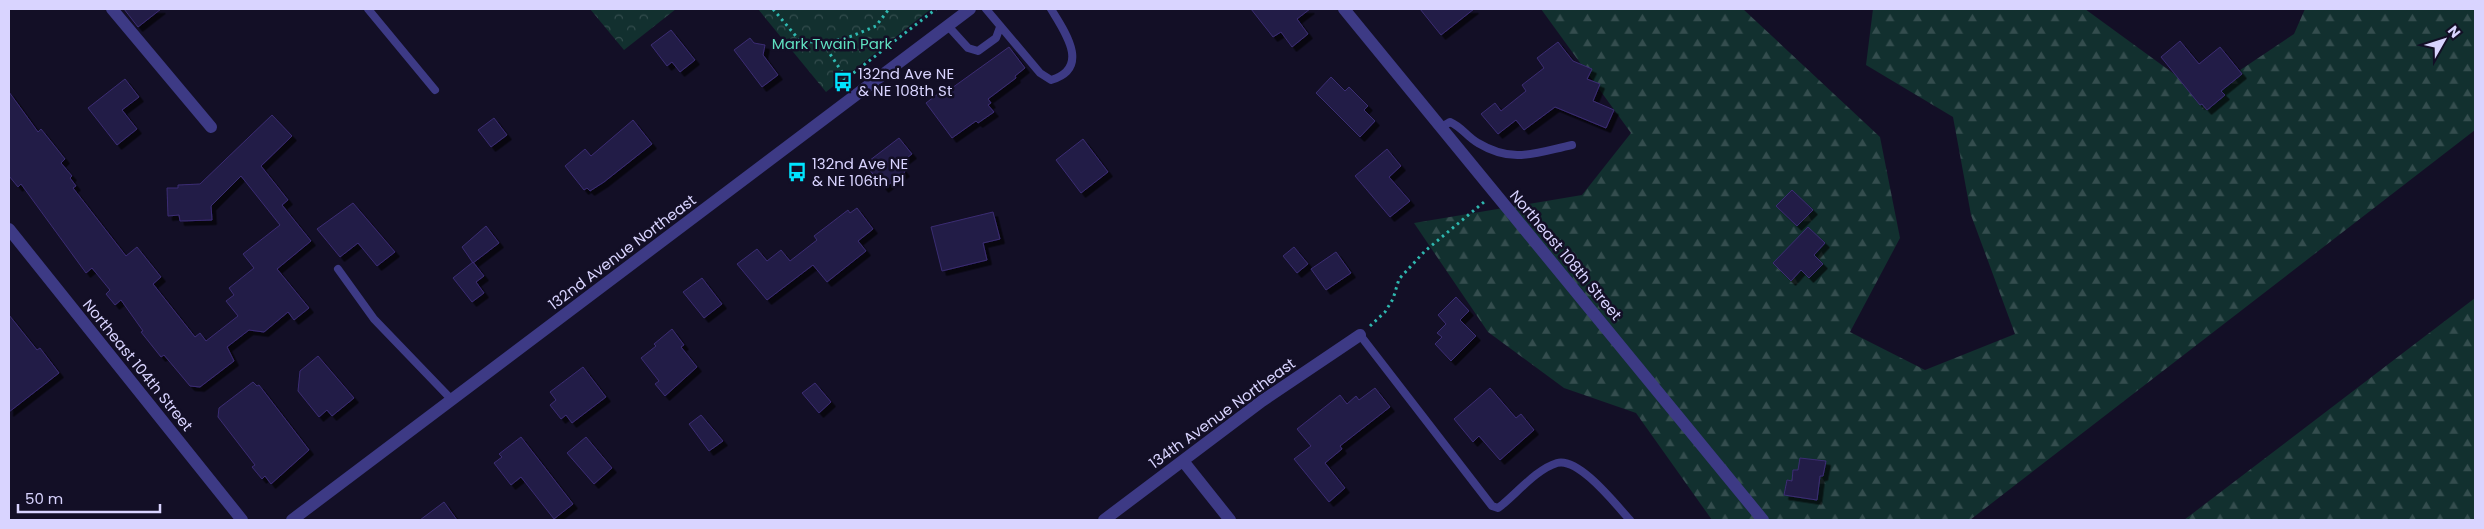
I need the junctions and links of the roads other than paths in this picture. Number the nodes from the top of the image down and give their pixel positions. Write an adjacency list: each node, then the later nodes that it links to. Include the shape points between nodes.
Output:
1 (112, 9): 10 (street)
2 (368, 9): 9 (lane)
3 (970, 9): 7 (street, 132nd Avenue Northeast)
4 (986, 9): 8 (lane)
5 (1051, 9): 8 (lane, via 1067,34 1073,54 1071,67 1062,76 1051,80 1040,73)
6 (1344, 9): 11 (street, Northeast 108th Street)
7 (948, 26): 8 (lane, via 968,48 978,51 996,38); 16 (street, 132nd Avenue Northeast)
8 (1000, 27)
9 (435, 90)
10 (210, 127)
11 (1440, 128): 12 (lane, via 1450,122 1460,126 1475,142 1498,154 1521,156); 23 (street, Northeast 108th Street)
12 (1572, 145)
13 (9, 229): 18 (street, Northeast 104th Street)
14 (338, 269): 16 (lane, via 374,319)
15 (1360, 335): 17 (street, 134th Avenue Northeast, via 1262,400); 22 (lane, via 1492,506 1498,508 1534,478 1563,462 1583,472)
16 (452, 400): 19 (street, 132nd Avenue Northeast)
17 (1183, 461): 20 (street, 134th Avenue Northeast); 21 (street)
18 (242, 520)
19 (292, 520)
20 (1104, 520)
21 (1230, 520)
22 (1630, 520)
23 (1764, 520)

